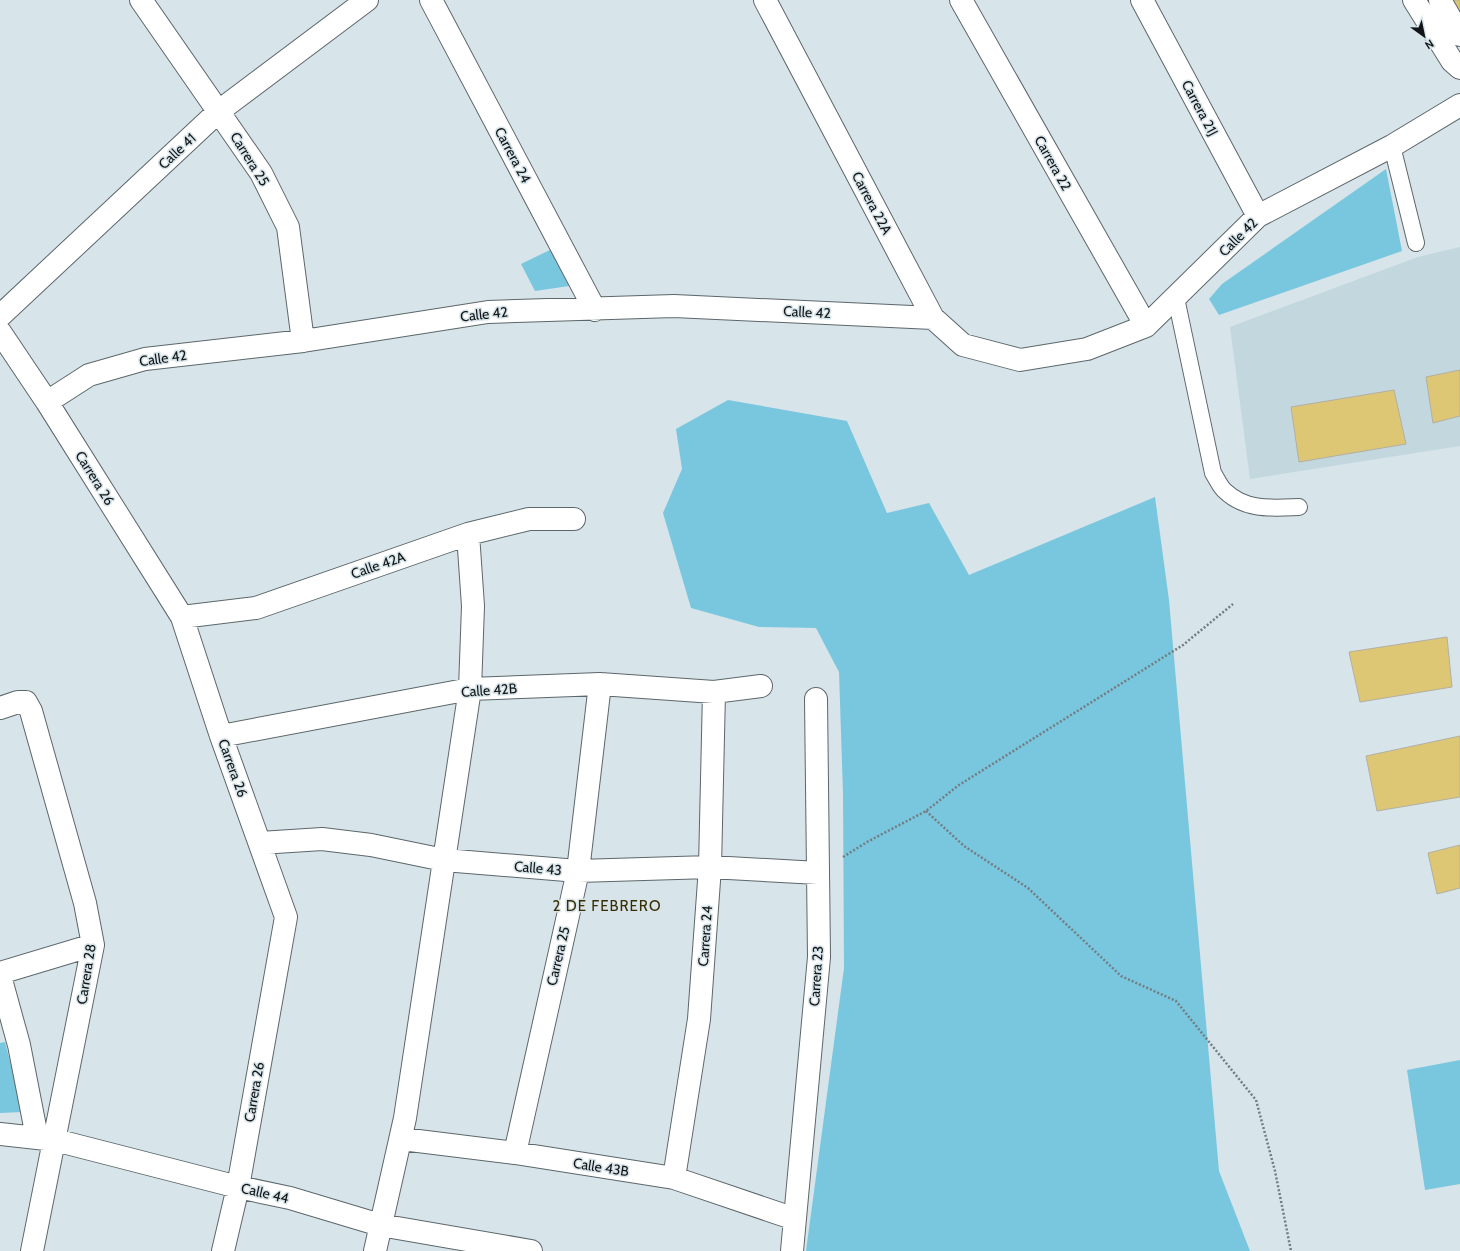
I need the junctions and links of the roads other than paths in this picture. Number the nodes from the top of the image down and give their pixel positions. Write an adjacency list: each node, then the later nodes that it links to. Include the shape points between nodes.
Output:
1 (141, 0): 12 (street, Carrera 25)
2 (367, 0): 12 (street, Calle 41)
3 (431, 0): 17 (street, Carrera 24)
4 (765, 0): 19 (street, Carrera 22A)
5 (961, 0): 20 (street, Carrera 22)
6 (1142, 0): 14 (street, Carrera 21J)
7 (1414, 0): 10 (street, via 1452,61)
8 (1440, 0): 9 (street)
9 (1460, 35)
10 (1460, 68)
11 (1460, 105): 13 (street, Calle 42)
12 (219, 111): 18 (street, Calle 41); 22 (street, Carrera 25, via 261,173 288,227)
13 (1392, 146): 14 (street, Calle 42); 15 (lane)
14 (1258, 216): 16 (street, Calle 42)
15 (1416, 243)
16 (1176, 298): 20 (street, Calle 42); 25 (lane, via 1213,473 1225,491 1247,505 1258,508)
17 (595, 310): 19 (street, Calle 42, via 674,306); 22 (street, Calle 42, via 488,312)
18 (0, 316)
19 (933, 318): 23 (street, Carrera 22A, via 963,346)
20 (1146, 326): 23 (street, Calle 42, via 1087,349)
21 (0, 332): 24 (street, Carrera 26)
22 (303, 340): 24 (street, Calle 42, via 145,359 89,376)
23 (1020, 360)
24 (47, 402): 28 (street, Carrera 26)
25 (1299, 507)
26 (574, 519): 27 (street, Calle 42A, via 529,519)
27 (468, 534): 28 (street, Calle 42A, via 256,608); 31 (street, via 473,606)
28 (182, 617): 35 (street, Carrera 26)
29 (600, 684): 31 (street, Calle 42B); 32 (street, Calle 42B); 39 (street, Carrera 25)
30 (761, 686): 32 (street, Calle 42B)
31 (470, 689): 35 (street, Calle 42B); 37 (street)
32 (714, 692): 38 (street, Carrera 24)
33 (816, 699): 40 (street, Carrera 23)
34 (0, 708): 41 (street, Carrera 28, via 26,702 32,711)
35 (221, 736): 36 (street, Carrera 26)
36 (260, 843): 37 (street, Calle 43, via 322,839 371,845); 48 (street, Carrera 26, via 286,917)
37 (444, 860): 39 (street, Calle 43); 45 (street)
38 (710, 867): 39 (street, Calle 43); 40 (street, Calle 43); 47 (street, Carrera 24, via 699,1019)
39 (578, 871): 46 (street, Carrera 25)
40 (818, 873): 49 (street, Carrera 23, via 819,957)
41 (93, 945): 42 (street); 44 (street, Carrera 28)
42 (0, 974): 44 (street)
43 (0, 1134): 44 (street, Calle 44)
44 (46, 1139): 48 (street, Calle 44); 51 (street, Carrera 28)
45 (402, 1139): 46 (street, Calle 43B); 50 (street)
46 (515, 1154): 47 (street, Calle 43B)
47 (674, 1178): 49 (street, Calle 43B)
48 (238, 1186): 50 (street, Calle 44, via 290,1198); 52 (street, Carrera 26)
49 (795, 1219): 55 (street, Carrera 23)
50 (380, 1225): 53 (street); 54 (street, Calle 44)
51 (32, 1251)
52 (223, 1251)
53 (375, 1251)
54 (531, 1251)
55 (792, 1251)

